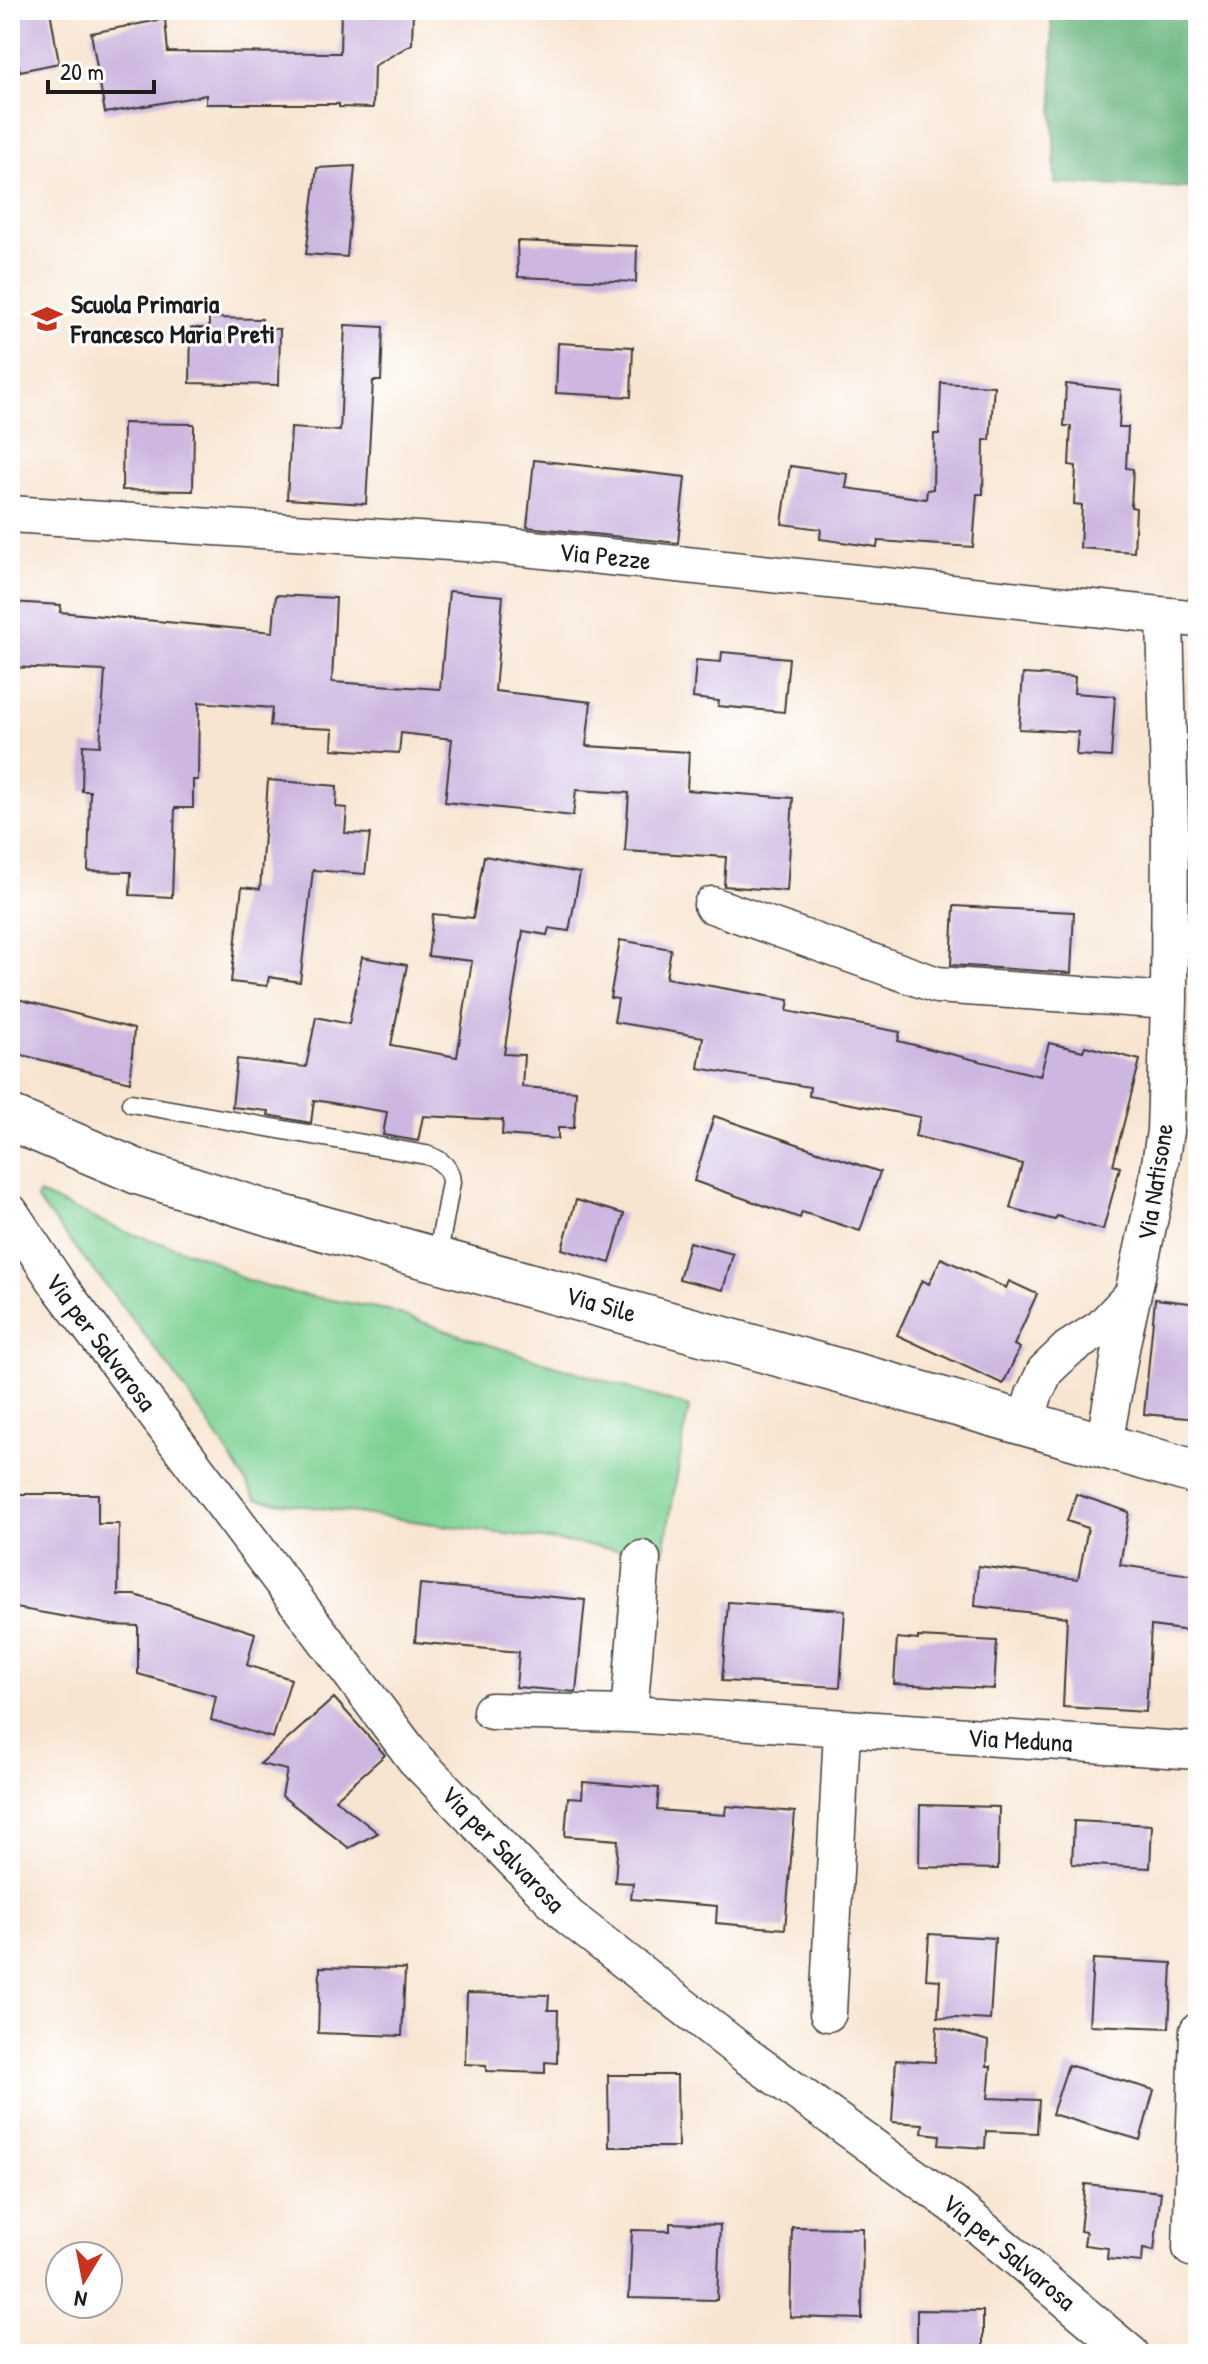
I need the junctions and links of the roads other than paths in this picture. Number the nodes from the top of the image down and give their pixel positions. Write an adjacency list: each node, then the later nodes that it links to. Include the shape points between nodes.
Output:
1 (10, 514): 2 (street, Via Pezze, via 496,545)
2 (1182, 618): 4 (street, Via Natisone, via 1170,825)
3 (712, 905): 4 (street, via 937,985)
4 (1169, 1001): 5 (street, Via Natisone)
5 (1183, 1070): 10 (street, Via Natisone)
6 (131, 1103): 9 (lane, via 432,1157 445,1165 451,1178)
7 (10, 1118): 9 (street, Via Sile, via 138,1172)
8 (10, 1212): 22 (street, Via per Salvarosa, via 59,1286 415,1759 569,1917 747,2056 955,2206)
9 (437, 1259): 11 (street, Via Sile)
10 (1134, 1293): 11 (street, via 1108,1322 1045,1371); 12 (street, Via Natisone)
11 (1026, 1423): 12 (street, Via Sile)
12 (1104, 1445): 13 (street, Via Sile)
13 (1198, 1473)
14 (642, 1559): 16 (street)
15 (491, 1711): 16 (street, Via Meduna)
16 (629, 1714): 17 (street, Via Meduna)
17 (842, 1730): 18 (street, Via Meduna); 19 (street)
18 (1198, 1751)
19 (828, 2013)
20 (1198, 2031): 21 (street)
21 (1191, 2248)
22 (1131, 2354)

